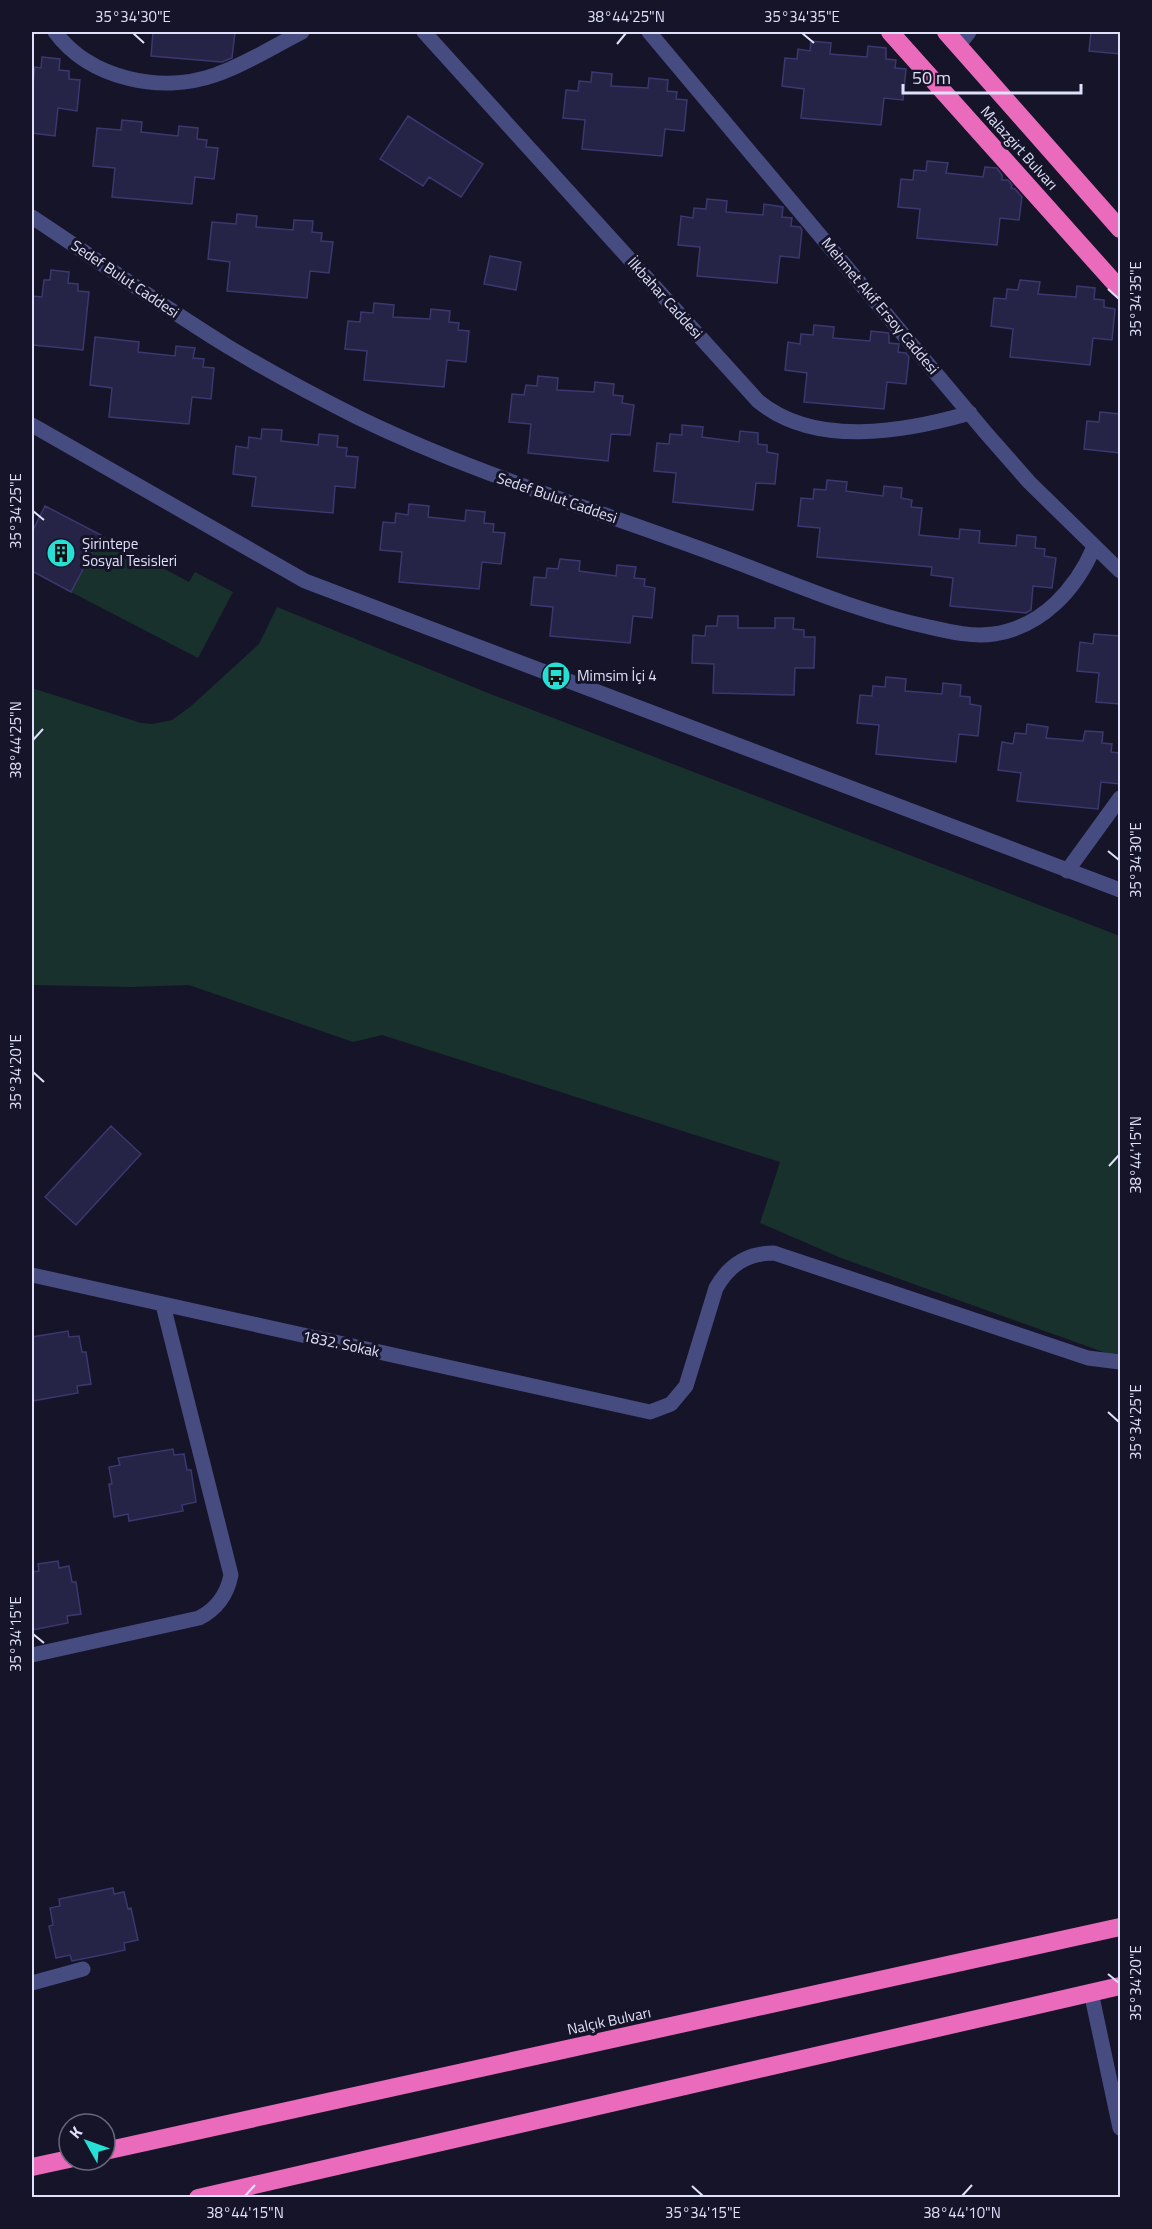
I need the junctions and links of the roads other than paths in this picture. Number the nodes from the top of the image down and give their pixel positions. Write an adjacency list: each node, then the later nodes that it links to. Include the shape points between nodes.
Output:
1 (55, 32): 2 (street, via 72,50 105,70 140,81 174,83 216,75)
2 (302, 32)
3 (424, 32): 11 (street, İlkbahar Caddesi, via 771,412 804,426 846,430 923,424)
4 (649, 32): 11 (street, Mehmet Akif Ersoy Caddesi)
5 (890, 32): 10 (highway, Malazgirt Bulvarı)
6 (946, 32): 7 (highway, Malazgirt Bulvarı)
7 (964, 39): 9 (highway, Malazgirt Bulvarı)
8 (32, 217): 13 (street, Sedef Bulut Caddesi, via 227,346 360,418 504,480 657,532 867,612 970,635 998,634 1034,620 1064,596)
9 (1120, 229)
10 (1120, 289)
11 (970, 413): 13 (street, Mehmet Akif Ersoy Caddesi, via 1029,482)
12 (32, 424): 16 (street, via 306,581)
13 (1094, 547): 14 (street, Mehmet Akif Ersoy Caddesi)
14 (1120, 571)
15 (1120, 798): 16 (street)
16 (1067, 871): 17 (street)
17 (1120, 890)
18 (32, 1275): 19 (street, 1832. Sokak)
19 (163, 1305): 20 (street, 1832. Sokak, via 650,1412 671,1404 686,1386 722,1278 738,1262 774,1253 1088,1358); 21 (street, via 231,1575 229,1585 221,1601 199,1618)
20 (1120, 1362)
21 (32, 1655)
22 (1120, 1927): 28 (highway, Nalçık Bulvarı)
23 (83, 1970): 24 (street)
24 (32, 1983)
25 (1120, 1986): 26 (highway)
26 (1091, 1992): 27 (street); 31 (highway)
27 (1120, 2128)
28 (117, 2148)
29 (57, 2161): 30 (highway)
30 (32, 2167)
31 (198, 2198)

